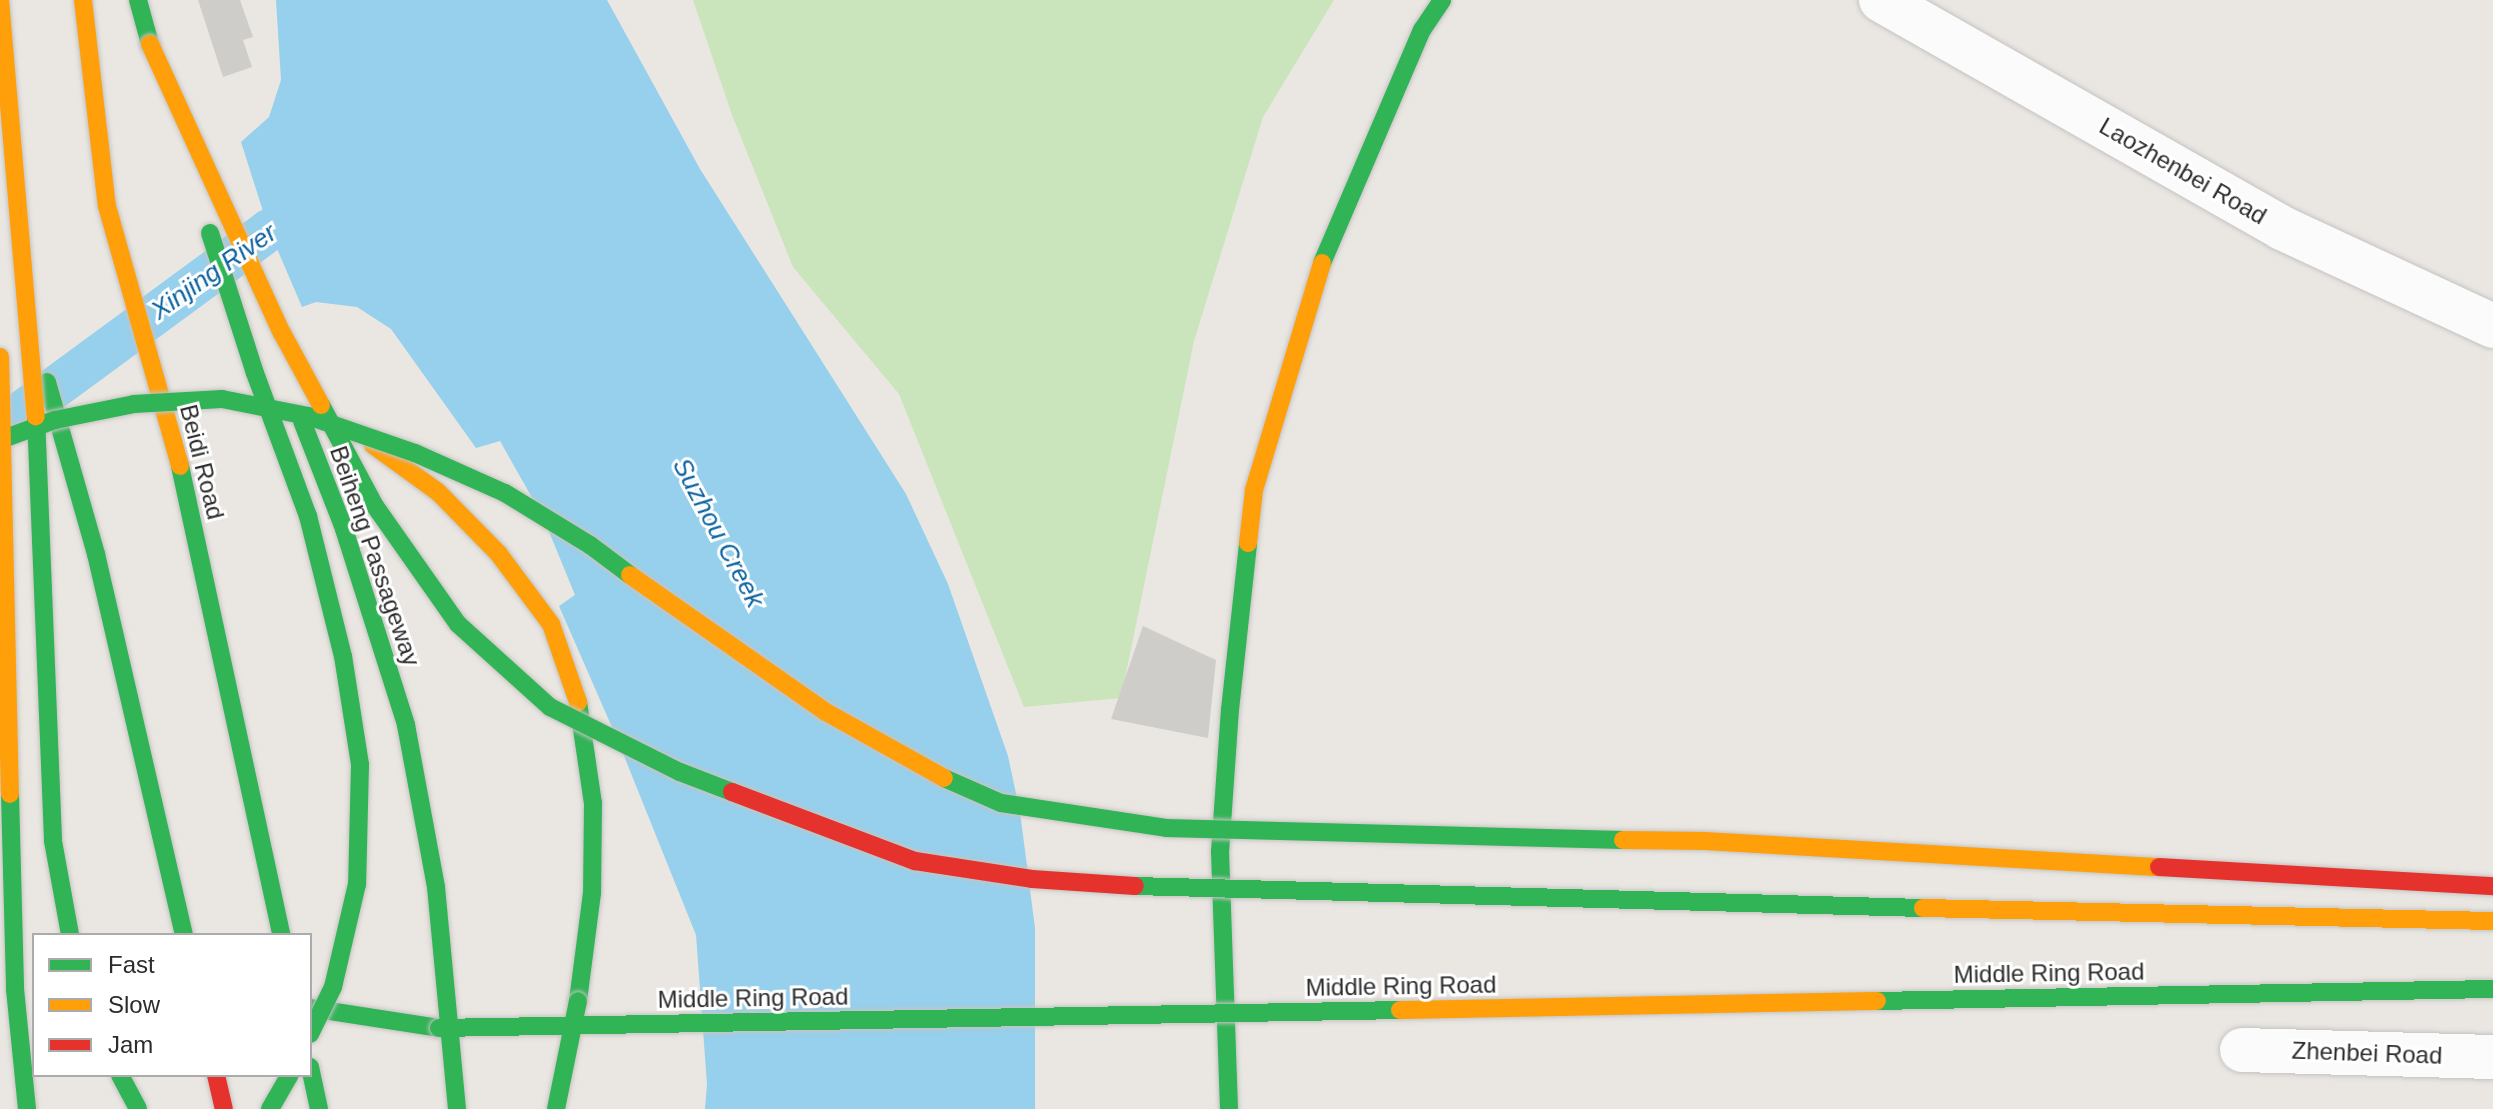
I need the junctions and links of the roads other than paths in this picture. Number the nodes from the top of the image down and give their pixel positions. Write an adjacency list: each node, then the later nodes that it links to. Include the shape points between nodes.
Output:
1 (0, 0): 14 (main road, bridge, via 34,378 53,841)
2 (83, 0): 16 (main road, Beidi Road, via 107,206 176,447)
3 (138, 0): 6 (main road)
4 (1442, 0): 39 (main road, via 1422,30 1321,266 1254,490 1220,852)
5 (1881, 0): 8 (street, Laozhenbei Road, via 2282,228)
6 (150, 44): 13 (main road, bridge, via 282,333 375,506 458,624 550,707 680,772 887,851 915,861 1032,879 1183,890); 22 (main road, bridge, via 255,373 308,516 343,656 360,765 357,884 333,987); 37 (main road, Beiheng Passageway, bridge, via 344,529 406,725 436,887)
7 (0, 141): 15 (main road, bridge, via 14,271 96,554)
8 (2493, 326)
9 (0, 357): 33 (main road, bridge, via 12,926)
10 (356, 433): 11 (main road, bridge, via 308,416 222,399 134,404 55,420); 12 (main road, bridge, via 505,493 590,545 826,712 917,766 1001,803 1166,828 1705,841); 38 (main road, bridge, via 438,492 498,553 551,624 581,711 593,803 592,893)
11 (0, 440)
12 (2493, 886)
13 (2493, 921)
14 (70, 933)
15 (184, 933)
16 (281, 933)
17 (0, 989): 19 (main road)
18 (2493, 989): 21 (main road, Middle Ring Road, bridge)
19 (32, 990)
20 (312, 1008): 21 (main road)
21 (439, 1028): 23 (main road, Middle Ring Road)
22 (312, 1029)
23 (312, 1033)
24 (32, 1039): 25 (main road)
25 (0, 1040)
26 (2242, 1050): 27 (street, Zhenbei Road)
27 (2493, 1057)
28 (312, 1076): 32 (main road)
29 (121, 1077): 34 (main road)
30 (216, 1077): 35 (main road)
31 (289, 1077): 36 (main road)
32 (319, 1108)
33 (27, 1109)
34 (138, 1109)
35 (224, 1109)
36 (270, 1109)
37 (457, 1109)
38 (556, 1109)
39 (1229, 1109)

